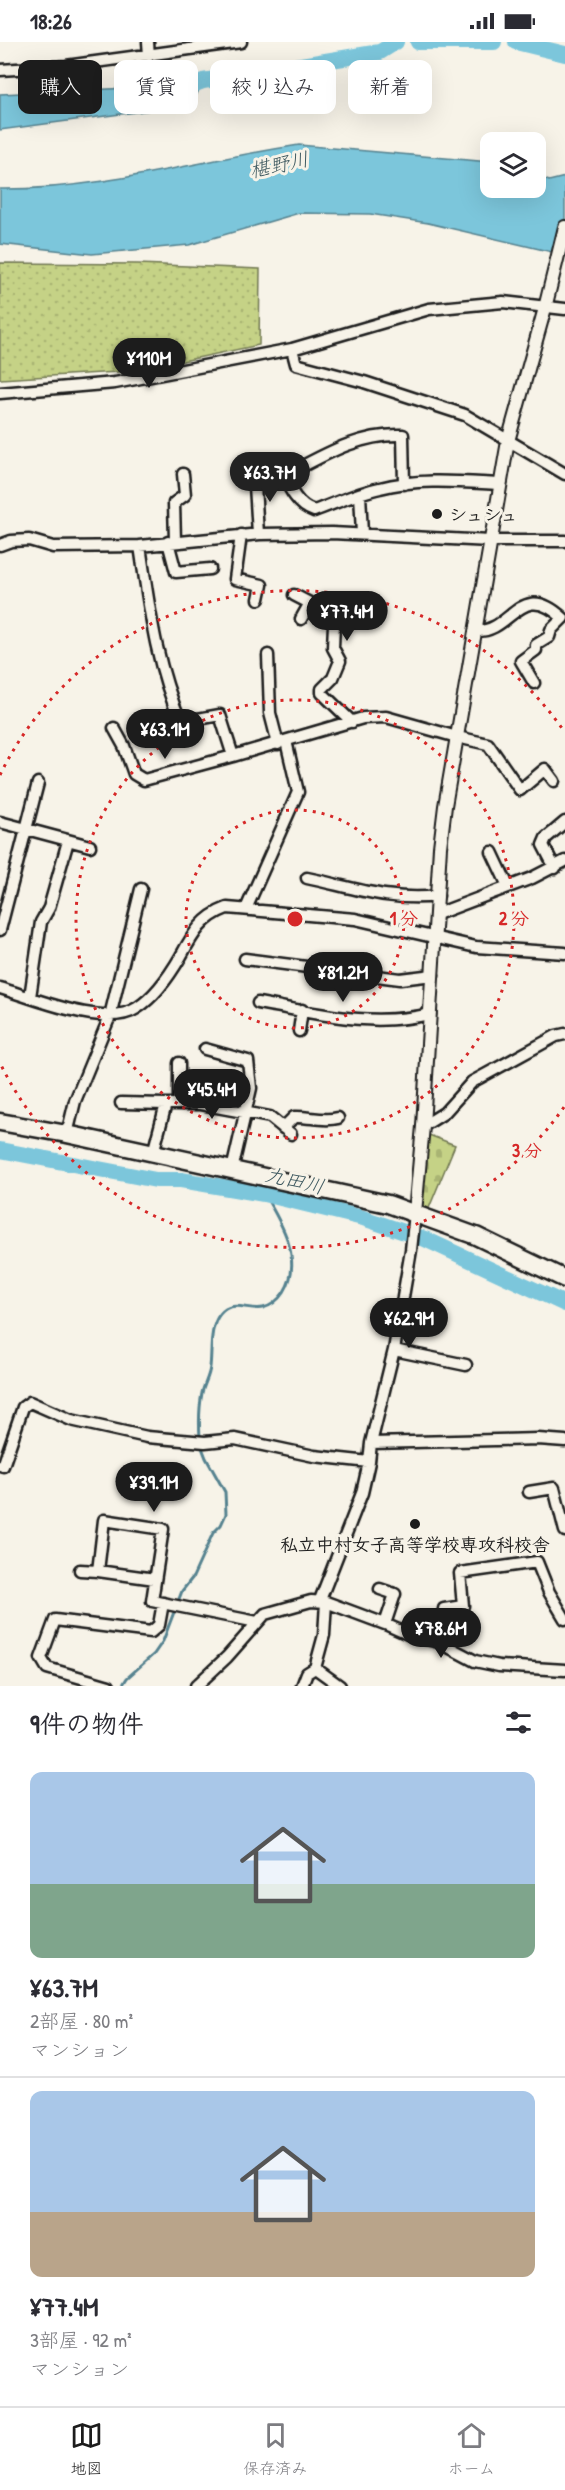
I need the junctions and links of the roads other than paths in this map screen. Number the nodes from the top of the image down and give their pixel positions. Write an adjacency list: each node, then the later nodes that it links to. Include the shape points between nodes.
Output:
1 (148, 42): 3 (street)
2 (241, 42): 3 (street)
3 (149, 56): 4 (street)
4 (0, 70)
5 (565, 227): 6 (street)
6 (546, 304): 7 (street); 8 (street, via 503,302 429,309); 10 (street)
7 (565, 309)
8 (292, 349): 9 (street, via 115,382); 10 (street, via 296,364 465,415)
9 (0, 393)
10 (508, 441): 13 (street); 15 (street)
11 (266, 462): 17 (street, via 254,469)
12 (183, 474): 20 (street, via 185,495 174,504)
13 (565, 474)
14 (404, 484): 15 (street); 16 (street); 16 (street, via 403,435 391,434 352,442 284,476 291,492 314,511)
15 (500, 484): 21 (street)
16 (360, 494): 18 (street)
17 (258, 534): 18 (street); 19 (street)
18 (362, 534): 21 (street)
19 (241, 536): 20 (street); 27 (street, via 234,582 262,585)
20 (172, 541): 24 (street); 25 (street, via 177,576)
21 (490, 541): 22 (street); 31 (street)
22 (565, 541)
23 (0, 545): 24 (street, via 29,540 53,547)
24 (140, 546): 38 (street, via 159,662 169,695 181,722 220,715)
25 (210, 569)
26 (294, 595): 28 (street)
27 (259, 599)
28 (310, 603): 30 (street); 34 (street, via 333,618 333,648 340,661 322,693)
29 (564, 617): 31 (street, via 542,603 534,604 513,611 495,627); 33 (street, via 550,630 549,637 517,664)
30 (301, 620)
31 (476, 631): 36 (street)
32 (268, 655): 37 (street, via 270,713)
33 (534, 683)
34 (352, 722): 36 (street, via 386,717); 37 (street)
35 (114, 728): 38 (street, via 134,774 144,780)
36 (457, 737): 39 (street, via 488,744 520,790 542,766); 52 (street, via 441,837)
37 (282, 742): 38 (street); 53 (street, via 298,792)
38 (233, 756)
39 (554, 781)
40 (38, 783): 43 (street)
41 (0, 822): 43 (street)
42 (565, 822): 48 (street, via 543,845)
43 (26, 828): 44 (street); 55 (street)
44 (68, 841): 45 (street); 61 (street, via 49,908 41,922)
45 (90, 846)
46 (492, 852): 50 (street)
47 (565, 861): 48 (street)
48 (555, 868): 50 (street)
49 (307, 878): 52 (street, via 380,894)
50 (508, 886): 54 (street)
51 (141, 889): 65 (street)
52 (438, 896): 54 (street)
53 (246, 909): 56 (street, via 354,920); 65 (street, via 227,908 213,913 191,936 157,990 136,1009)
54 (437, 914): 56 (street)
55 (0, 930)
56 (436, 939): 57 (street, via 486,948); 59 (street)
57 (565, 954)
58 (245, 959): 59 (street, via 400,979)
59 (433, 975): 64 (street)
60 (0, 988): 61 (street)
61 (30, 997): 65 (street)
62 (258, 1003): 63 (street)
63 (302, 1010): 64 (street, via 378,1022); 66 (street)
64 (430, 1014): 76 (street)
65 (110, 1016): 77 (street, via 75,1101)
66 (299, 1031)
67 (564, 1036): 76 (street, via 556,1036 472,1082 444,1113)
68 (205, 1048): 73 (street, via 248,1061 251,1088)
69 (180, 1063): 70 (street)
70 (179, 1102): 72 (street); 73 (street, via 219,1106)
71 (121, 1103): 72 (street)
72 (166, 1104): 78 (street)
73 (246, 1114): 74 (street, via 270,1117 287,1131 294,1117 326,1121); 79 (street)
74 (338, 1118)
75 (0, 1122): 77 (main road)
76 (423, 1126): 80 (street)
77 (67, 1134): 78 (main road)
78 (153, 1153): 79 (main road)
79 (232, 1170): 80 (main road, via 321,1188)
80 (415, 1219): 81 (main road, via 476,1236); 82 (street)
81 (565, 1279)
82 (394, 1350): 83 (street); 85 (street)
83 (466, 1365)
84 (565, 1441): 85 (street)
85 (371, 1443): 86 (street)
86 (369, 1462): 87 (street, via 314,1456 235,1439 205,1442 147,1437 71,1420 30,1402 23,1407 3,1466); 94 (street, via 362,1493)
87 (0, 1465)
88 (529, 1492): 89 (street, via 554,1488)
89 (565, 1531)
90 (80, 1569): 91 (street)
91 (98, 1570): 92 (street); 92 (street, via 104,1520 152,1527 164,1529)
92 (155, 1579): 95 (street, via 152,1601)
93 (380, 1589): 98 (street, via 395,1594)
94 (323, 1601): 97 (street, via 294,1604 265,1614); 98 (street); 100 (street, via 324,1635)
95 (163, 1603): 97 (street); 102 (street, via 159,1625 152,1632 55,1620 41,1658 47,1668)
96 (565, 1619): 99 (street, via 537,1562 460,1573 464,1606 444,1609)
97 (256, 1622): 103 (street)
98 (386, 1623): 99 (street, via 412,1636)
99 (439, 1642): 101 (street, via 475,1661)
100 (315, 1668): 104 (street, via 307,1673); 105 (street)
101 (565, 1670)
102 (110, 1686)
103 (196, 1686)
104 (302, 1686)
105 (340, 1686)

